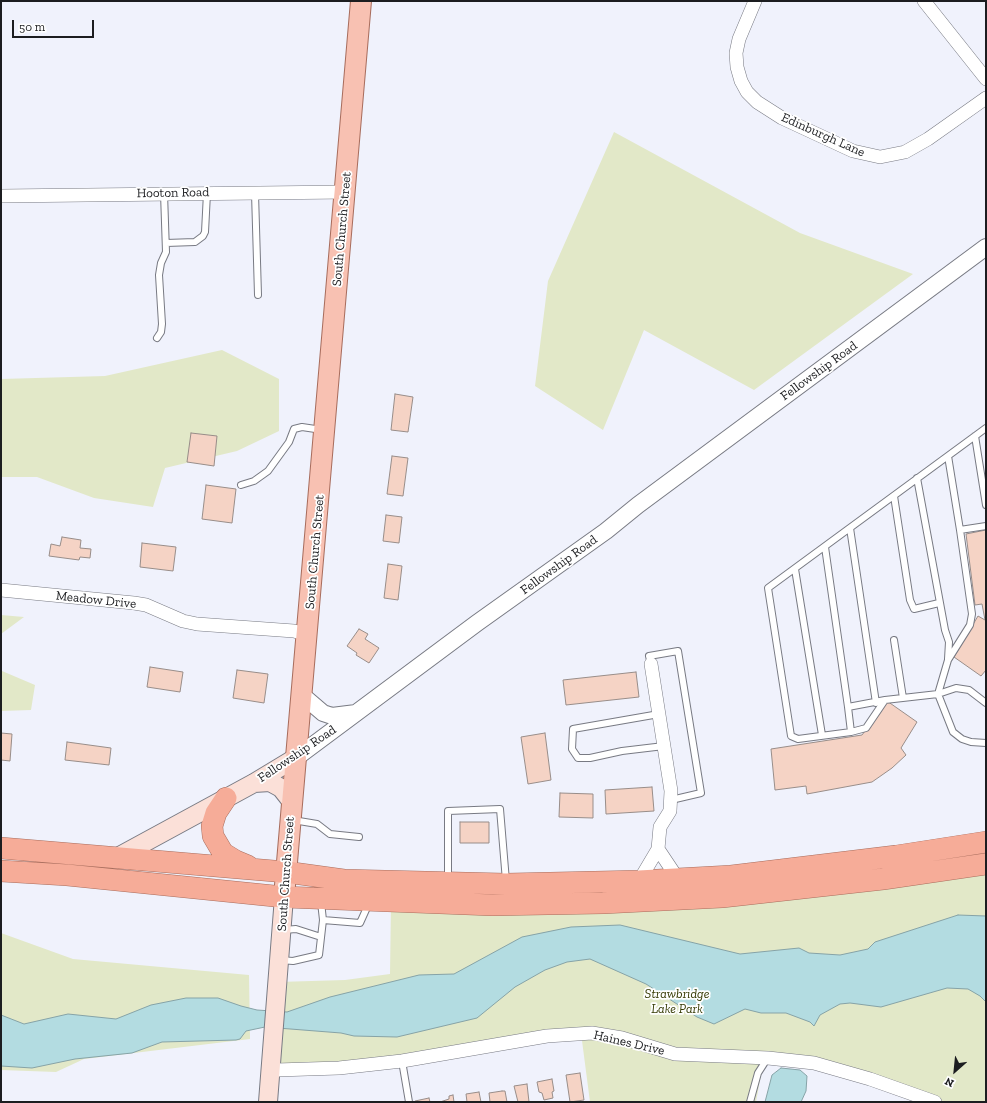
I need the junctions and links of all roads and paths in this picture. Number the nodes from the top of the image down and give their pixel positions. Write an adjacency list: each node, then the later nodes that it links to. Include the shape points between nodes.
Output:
1 (361, 1): 7 (main road, South Church Street)
2 (755, 1): 5 (street, Edinburgh Lane, via 736,53 736,67 747,92 757,102 782,118 853,151 880,157 905,152)
3 (924, 1): 4 (street)
4 (986, 79)
5 (986, 98)
6 (255, 192): 7 (street, Hooton Road); 9 (street, Hooton Road); 13 (lane)
7 (345, 192): 16 (main road, South Church Street)
8 (164, 193): 9 (street, Hooton Road); 10 (street, Hooton Road); 11 (lane)
9 (207, 193): 11 (lane, via 203,236 195,242)
10 (1, 196)
11 (166, 243): 14 (lane, via 159,275 161,332)
12 (986, 247): 41 (street, Fellowship Road, via 606,531)
13 (258, 295)
14 (157, 338)
15 (986, 428): 17 (lane)
16 (325, 431): 20 (lane, via 302,427 294,429 289,442 268,471 254,481); 30 (main road, South Church Street)
17 (975, 436): 18 (lane); 22 (lane)
18 (948, 456): 19 (lane); 25 (lane)
19 (917, 478): 21 (lane); 29 (lane)
20 (241, 485)
21 (894, 496): 24 (lane); 29 (lane, via 910,600 914,609)
22 (986, 505)
23 (986, 526): 25 (lane)
24 (850, 528): 26 (lane); 38 (lane)
25 (960, 530): 32 (lane, via 972,614 970,625)
26 (825, 547): 27 (lane); 40 (lane)
27 (795, 569): 44 (lane); 44 (lane, via 768,588 791,736 798,739)
28 (1, 590): 30 (street, Meadow Drive, via 134,603 197,624 294,631)
29 (939, 603): 32 (lane, via 949,642)
30 (308, 635): 35 (main road, South Church Street)
31 (894, 640): 36 (lane)
32 (948, 660): 34 (lane)
33 (651, 664): 42 (street); 50 (lane, via 649,656 678,651 701,793)
34 (938, 694): 36 (lane); 39 (lane, via 956,688 969,690); 45 (lane, via 953,732 962,739)
35 (302, 695): 41 (street, via 316,709 332,716); 47 (main road, South Church Street)
36 (903, 698): 37 (lane)
37 (885, 700): 38 (lane); 43 (lane, via 866,728)
38 (876, 703): 40 (lane)
39 (986, 703)
40 (848, 707): 43 (lane)
41 (358, 712): 47 (street, Fellowship Road)
42 (659, 714): 46 (street); 46 (lane, via 572,729 572,749 578,758 590,758)
43 (851, 732): 44 (lane)
44 (822, 736)
45 (986, 743)
46 (664, 746): 50 (street)
47 (297, 757): 48 (main road, Fellowship Road); 51 (main road, South Church Street)
48 (254, 783): 49 (main road, Fellowship Road); 51 (main road, via 270,782 281,788)
49 (226, 798): 56 (main road, Fellowship Road); 58 (highway, via 216,813 212,826 215,841 223,853)
50 (671, 800): 55 (street, via 670,811 660,827)
51 (291, 811): 52 (lane, via 317,824 330,834); 60 (main road, South Church Street)
52 (359, 837)
53 (986, 842): 62 (highway, via 818,866)
54 (1, 848): 56 (highway)
55 (658, 849): 62 (street); 63 (street)
56 (116, 858): 58 (highway); 61 (highway, via 97,867)
57 (986, 864): 68 (highway, via 802,889 603,904)
58 (258, 870): 60 (highway)
59 (1, 871): 61 (highway)
60 (286, 872): 64 (highway, via 344,880); 66 (main road, South Church Street)
61 (67, 875): 66 (highway)
62 (678, 879): 63 (highway)
63 (640, 881): 65 (highway)
64 (448, 883): 65 (highway); 65 (lane, via 448,811 500,809)
65 (506, 884)
66 (284, 897): 67 (highway); 70 (main road, South Church Street)
67 (320, 899): 68 (highway); 69 (lane)
68 (370, 902): 69 (lane, via 360,923)
69 (323, 920): 71 (lane)
70 (282, 930): 71 (lane, via 296,929); 72 (main road, South Church Street)
71 (321, 937): 72 (lane, via 319,955 293,961)
72 (280, 960): 75 (main road, South Church Street)
73 (771, 1058): 74 (street, Haines Drive, via 675,1054 622,1038 581,1033 547,1036); 78 (lane, via 758,1073); 79 (street, Haines Drive, via 824,1065 905,1090)
74 (402, 1061): 75 (street, Haines Drive); 77 (lane)
75 (270, 1072): 76 (main road, South Church Street)
76 (268, 1102)
77 (409, 1102)
78 (750, 1102)
79 (934, 1102)

